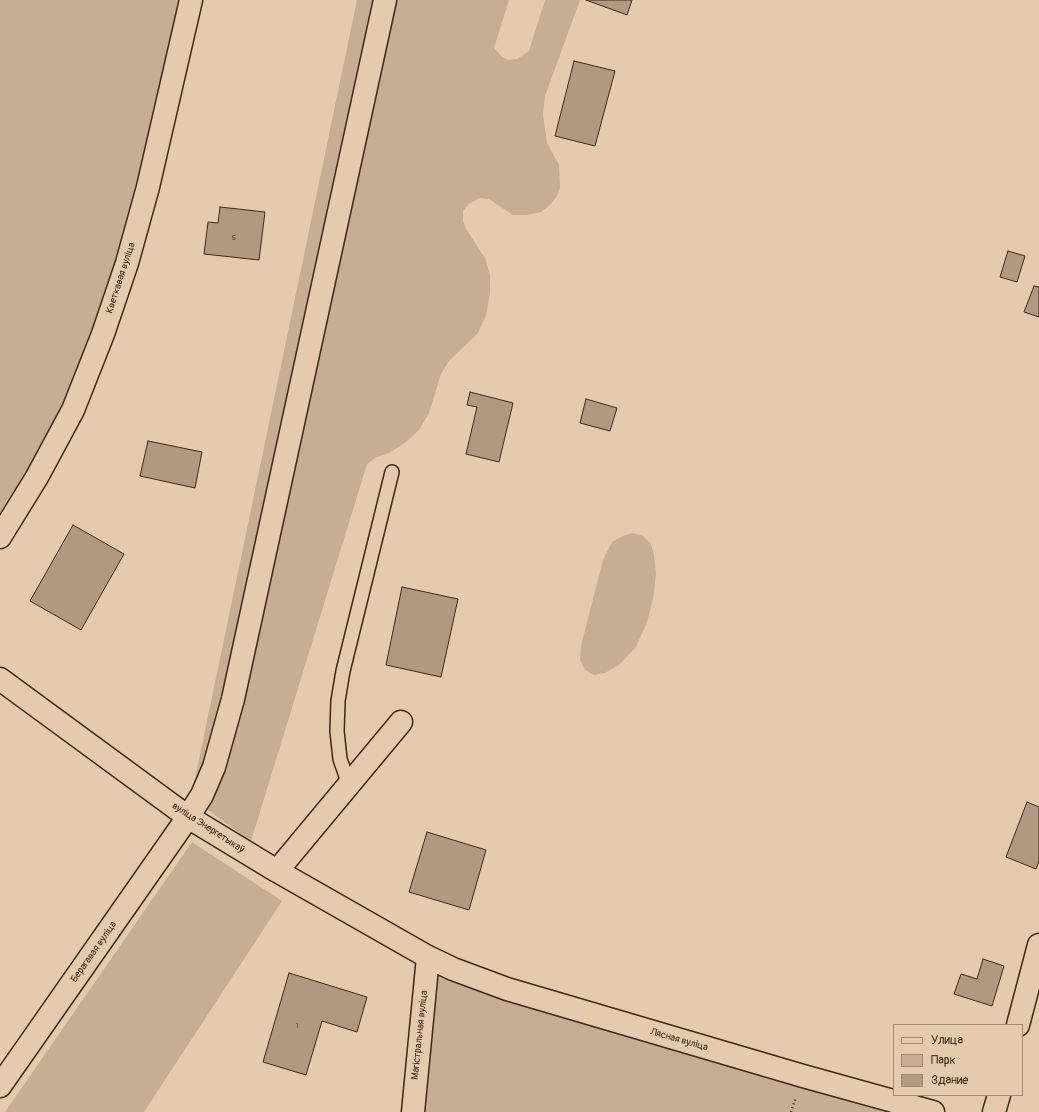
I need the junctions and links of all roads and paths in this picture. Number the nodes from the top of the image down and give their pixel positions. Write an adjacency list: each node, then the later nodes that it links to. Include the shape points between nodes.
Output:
1 (191, 0): 4 (street, Кветкавая вуліца, via 148,187 127,263 103,334 73,410 38,477)
2 (385, 0): 8 (street, Берагавая вуліца, via 233,699 214,767 202,795)
3 (392, 472): 7 (lane, via 343,671 338,701 337,731 340,759)
4 (0, 537)
5 (0, 679): 8 (street, вуліца Энергетыкаў)
6 (401, 722): 7 (street)
7 (349, 785): 9 (street)
8 (188, 817): 9 (street, вуліца Энергетыкаў); 13 (street, Берагавая вуліца)
9 (277, 871): 11 (street, вуліца Энергетыкаў)
10 (1039, 945): 12 (street)
11 (428, 957): 15 (street, Магістральная вуліца); 16 (street, Лясная вуліца, via 507,989)
12 (1018, 1024)
13 (0, 1086)
14 (999, 1096): 17 (street)
15 (413, 1112)
16 (933, 1112)
17 (994, 1112)

